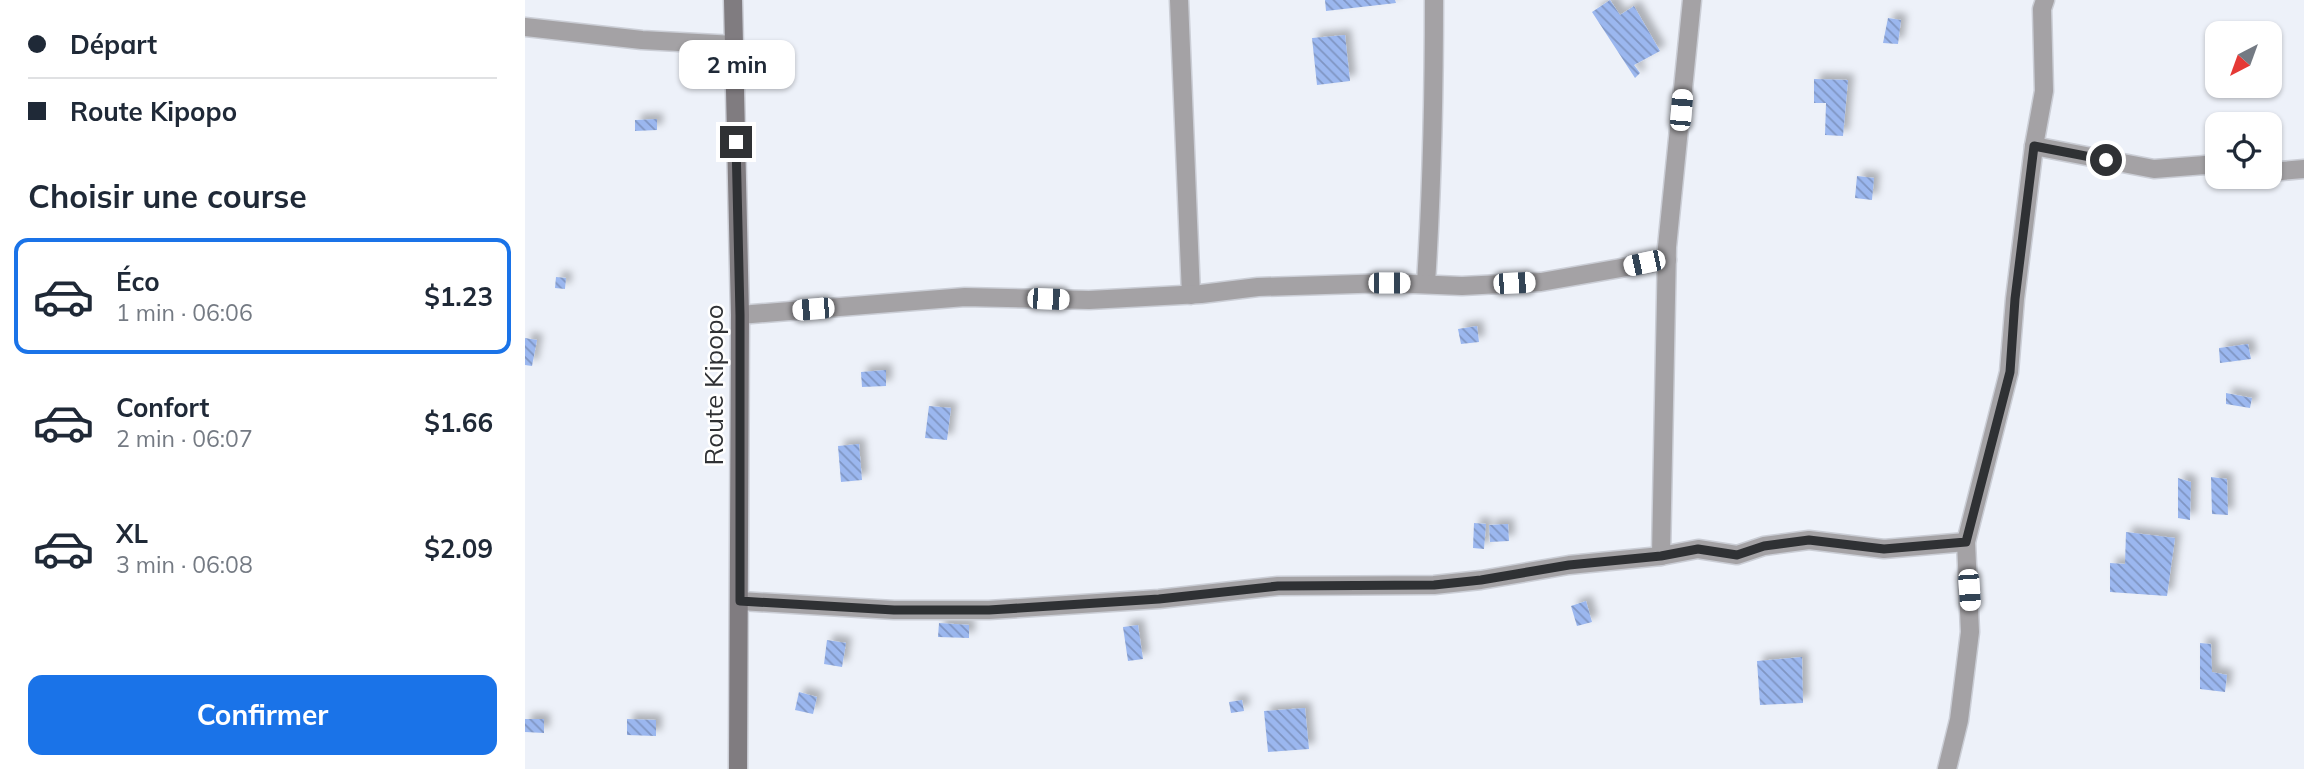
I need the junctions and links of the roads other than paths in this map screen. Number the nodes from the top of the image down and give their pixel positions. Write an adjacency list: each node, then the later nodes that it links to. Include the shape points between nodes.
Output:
1 (733, 0): 7 (main road, Route Kipopo)
2 (1179, 0): 14 (street)
3 (1434, 0): 13 (street)
4 (1692, 0): 12 (street)
5 (2045, 0): 8 (street, via 2045,91)
6 (525, 27): 7 (street)
7 (735, 45): 15 (main road, Route Kipopo)
8 (2034, 146): 9 (street, via 2154,169); 16 (street, via 2010,372)
9 (2205, 165)
10 (2304, 169): 11 (street)
11 (2282, 171)
12 (1667, 260): 13 (street, via 1541,282); 17 (street)
13 (1426, 283): 14 (street, via 1258,287)
14 (1191, 295): 15 (street, via 1089,300 965,297)
15 (740, 315): 18 (main road, Route Kipopo)
16 (1966, 542): 17 (street, via 1884,549 1809,540 1737,555 1698,549); 20 (street, via 1970,632 1959,720)
17 (1661, 556): 18 (street, via 1434,585 1278,586 989,610)
18 (740, 601): 19 (main road, Route Kipopo)
19 (738, 769)
20 (1947, 769)

